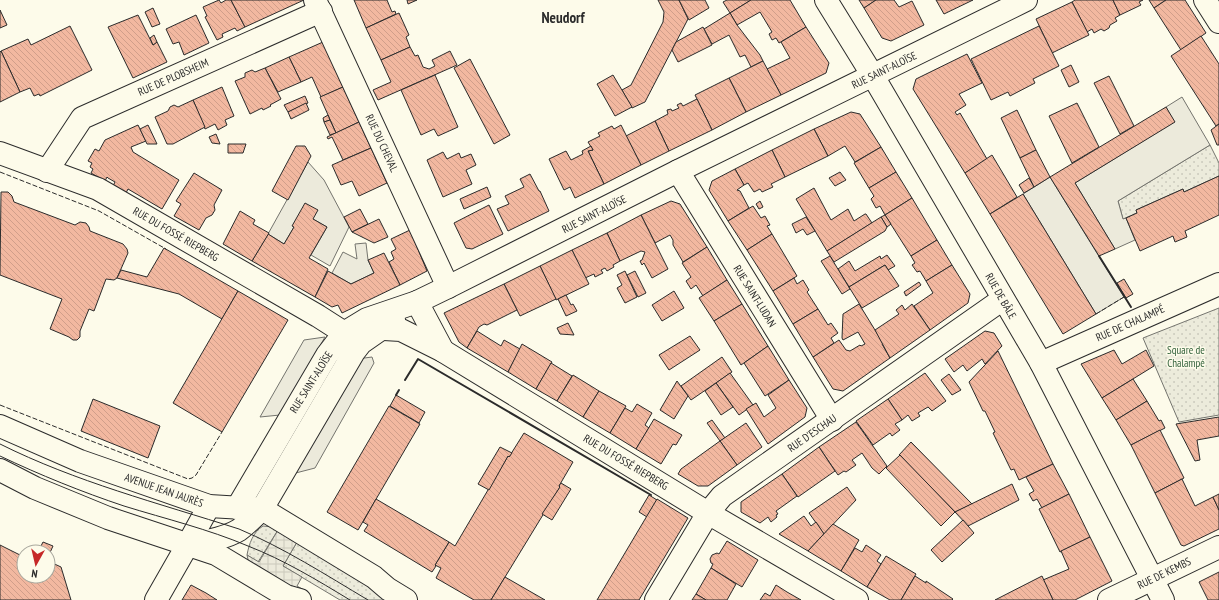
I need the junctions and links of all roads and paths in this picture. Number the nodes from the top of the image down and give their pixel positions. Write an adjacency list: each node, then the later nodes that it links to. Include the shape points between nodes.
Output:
1 (826, 0): 6 (street, RUE DE BÂLE)
2 (1026, 0): 6 (street, RUE SAINT-ALOÏSE)
3 (1205, 0): 5 (street)
4 (318, 6): 8 (street, RUE DE PLOBSHEIM, via 82,118); 11 (street, RUE DU CHEVAL)
5 (1219, 22)
6 (873, 76): 9 (street, RUE SAINT-ALOÏSE); 12 (street, RUE DE BÂLE)
7 (0, 153): 8 (street, RUE DU FOSSÉ RIEPBERG)
8 (48, 171): 15 (street, RUE DU FOSSÉ RIEPBERG, via 98,189 318,316)
9 (678, 171): 11 (street, RUE SAINT-ALOÏSE); 18 (street, RUE SAINT-LUDAN)
10 (1219, 284): 17 (street, RUE DE CHALAMPÉ)
11 (448, 287): 13 (street, RUE SAINT-ALOÏSE)
12 (1003, 299): 17 (street, RUE DE BÂLE); 18 (street, RUE D'ESCHAU)
13 (417, 302): 14 (street); 15 (street, RUE SAINT-ALOÏSE, via 367,319); 16 (street)
14 (384, 329): 15 (street); 16 (street, RUE DU FOSSÉ RIEPBERG, via 401,330)
15 (353, 343): 22 (street, RUE SAINT-ALOÏSE, via 327,355); 23 (street, RUE SAINT-ALOÏSE)
16 (443, 351): 24 (street, RUE DU FOSSÉ RIEPBERG)
17 (1041, 363): 27 (street, RUE DE BÂLE)
18 (832, 420): 24 (street, RUE D'ESCHAU, via 722,496)
19 (0, 426): 21 (street, AVENUE JEAN JAURÈS, via 80,461)
20 (0, 470): 25 (street, via 35,488 108,518)
21 (209, 506): 22 (street, AVENUE JEAN JAURÈS); 25 (street)
22 (237, 508): 23 (street, AVENUE JEAN JAURÈS)
23 (262, 509): 25 (street, RUE SAINT-ALOÏSE, via 231,534); 30 (street, AVENUE JEAN JAURÈS, via 374,576)
24 (708, 513): 31 (street, RUE D'ESCHAU); 32 (street, RUE DU FOSSÉ RIEPBERG)
25 (188, 544): 28 (street); 29 (street, via 216,554 286,596)
26 (1219, 547): 27 (street, RUE DE KEMBS)
27 (1152, 579): 33 (street, RUE DE KEMBS); 34 (street, RUE DE BÂLE)
28 (156, 600)
29 (300, 600)
30 (406, 600)
31 (656, 600)
32 (857, 600)
33 (1110, 600)
34 (1163, 600)

